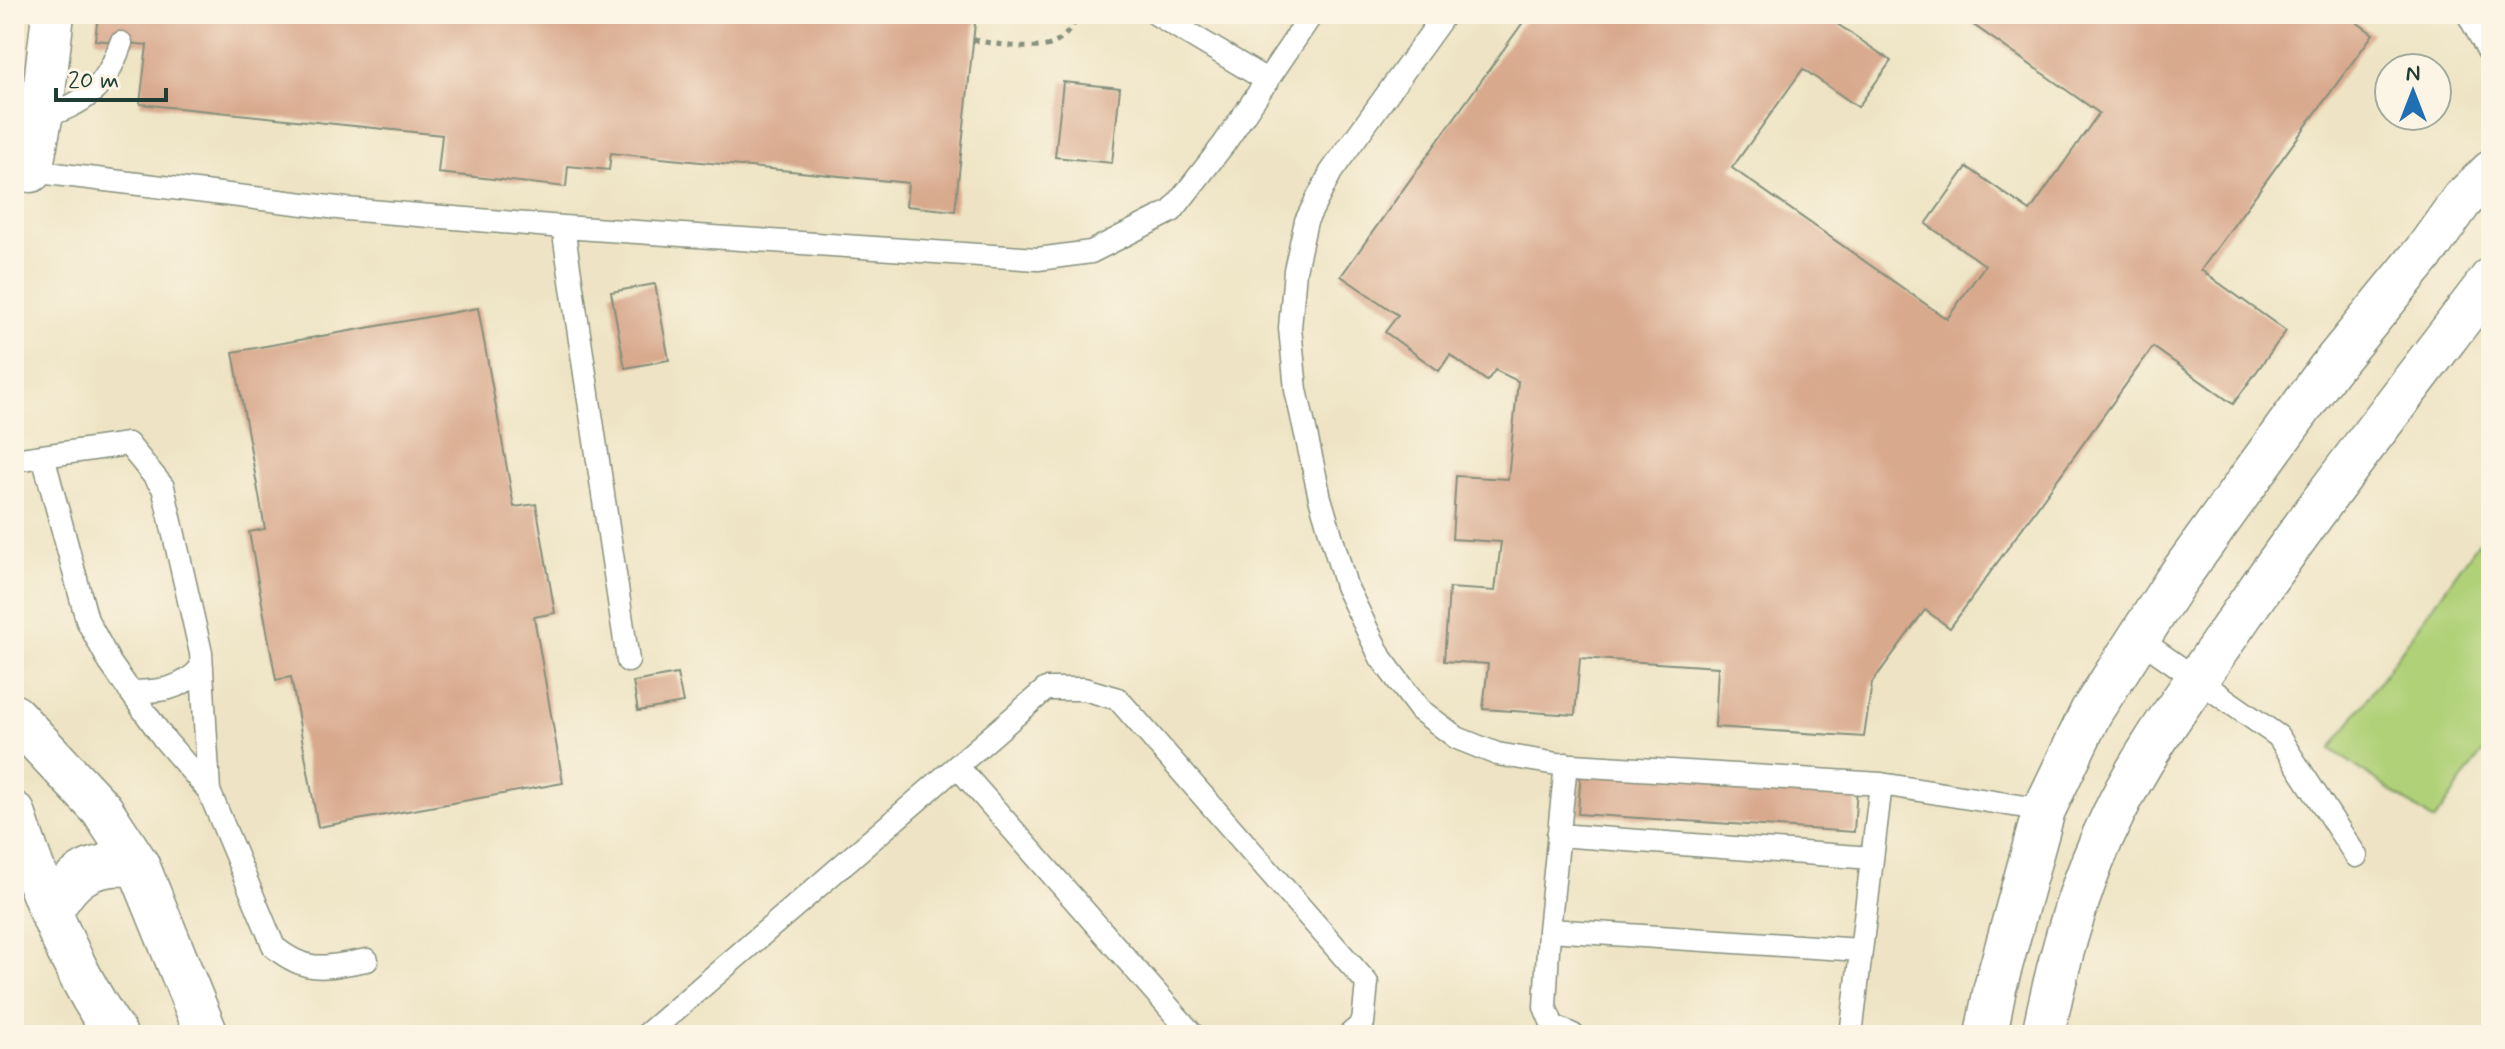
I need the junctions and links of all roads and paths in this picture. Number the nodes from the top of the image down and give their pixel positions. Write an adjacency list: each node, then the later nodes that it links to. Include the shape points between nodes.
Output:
1 (53, 14): 11 (street)
2 (1080, 14): 7 (path, via 1055,43 1037,47)
3 (1156, 14): 10 (lane)
4 (1312, 14): 10 (lane)
5 (1445, 14): 24 (lane, via 1331,172 1306,221 1290,328 1296,390 1346,586 1381,658 1420,710 1457,738 1497,754)
6 (2468, 14): 9 (lane)
7 (973, 40)
8 (121, 43): 11 (lane, via 112,71 93,93)
9 (2491, 56)
10 (1268, 81): 14 (lane, via 1172,211 1091,252 1038,259)
11 (41, 118): 12 (street)
12 (22, 170): 14 (lane, via 346,209)
13 (2491, 172): 18 (street, via 2462,200 2329,369)
14 (563, 227): 19 (lane)
15 (2491, 279): 21 (street)
16 (43, 456): 17 (lane); 20 (lane, via 128,444 163,487); 22 (lane, via 87,620)
17 (14, 460)
18 (2139, 639): 21 (lane); 28 (street, via 2091,712)
19 (628, 661)
20 (202, 667): 22 (lane, via 173,689); 27 (lane)
21 (2197, 679): 31 (lane, via 2278,736); 46 (street, via 2113,815 2079,898)
22 (132, 692): 27 (lane)
23 (14, 716): 33 (street, via 102,810)
24 (1566, 764): 26 (lane); 30 (lane)
25 (957, 766): 40 (lane); 41 (lane); 42 (lane, via 1046,689 1084,689 1118,699 1367,983 1363,1023)
26 (1881, 784): 28 (lane); 32 (lane)
27 (209, 791): 37 (lane, via 274,947 307,967)
28 (2044, 810): 45 (street)
29 (14, 813): 34 (street)
30 (1558, 835): 32 (lane); 35 (lane)
31 (2356, 856)
32 (1872, 858): 36 (lane)
33 (138, 865): 34 (street, via 112,863 86,871 64,889); 39 (street)
34 (51, 912): 38 (street)
35 (1549, 930): 36 (lane); 43 (lane, via 1545,1007 1553,1026)
36 (1861, 950): 44 (lane)
37 (367, 960)
38 (116, 1035)
39 (207, 1035)
40 (646, 1035)
41 (1193, 1035)
42 (1349, 1035)
43 (1573, 1035)
44 (1851, 1035)
45 (1986, 1035)
46 (2043, 1035)

